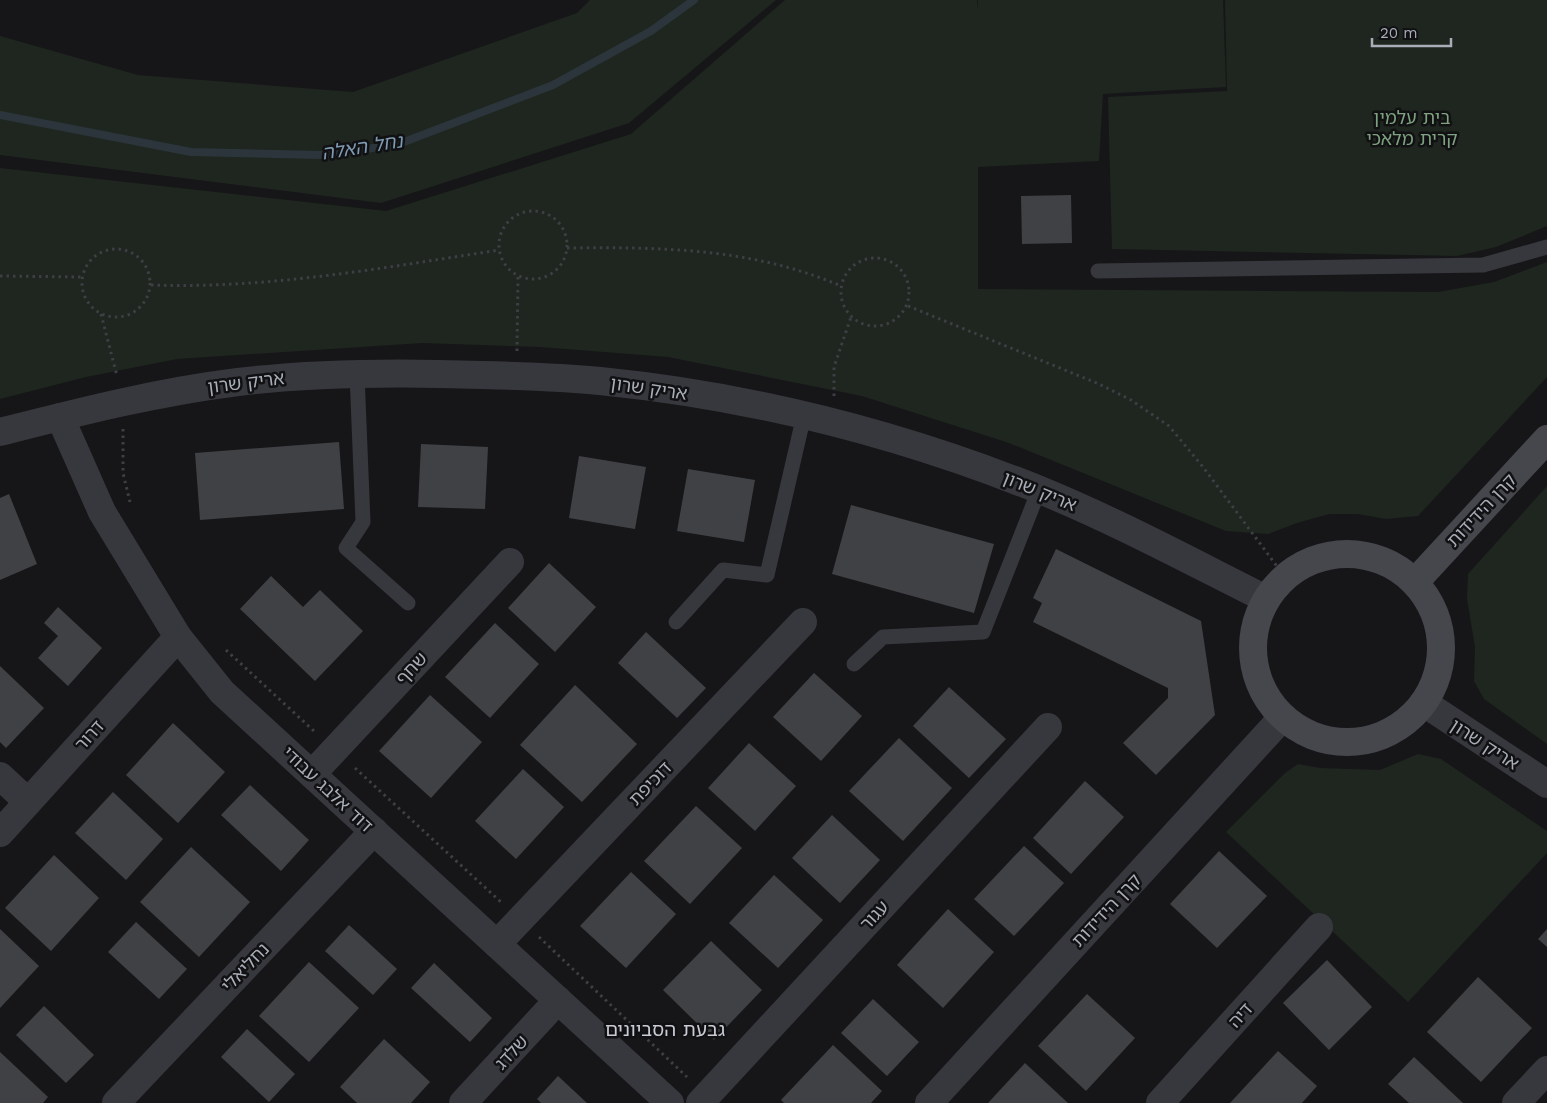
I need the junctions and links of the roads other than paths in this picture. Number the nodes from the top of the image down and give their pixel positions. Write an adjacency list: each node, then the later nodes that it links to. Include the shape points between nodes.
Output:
1 (1547, 247): 2 (lane, via 1483,265)
2 (1098, 271)
3 (357, 374): 4 (street, אריק שרון, via 430,373 600,381 709,396); 5 (street, אריק שרון, via 238,382); 12 (lane, via 363,522 346,548)
4 (804, 415): 8 (street, אריק שרון, via 952,458); 13 (lane, via 767,575 723,570)
5 (60, 417): 6 (street, אריק שרון); 15 (street, דוד אלבג עבודי, via 102,512)
6 (0, 432)
7 (1547, 439): 10 (street, קרן הידידות)
8 (1039, 490): 11 (street, אריק שרון, via 1093,513); 16 (lane, via 983,632 883,636)
9 (510, 562): 20 (street, שחף)
10 (1415, 582): 11 (street, via 1392,565 1365,555 1336,554 1309,562 1285,577); 17 (street, via 1433,609 1441,641 1438,673)
11 (1266, 599): 18 (street, via 1256,623 1252,648 1254,665 1266,698)
12 (408, 603)
13 (676, 622)
14 (803, 622): 27 (street, דוכיפת)
15 (178, 637): 20 (street, דוד אלבג עבודי, via 222,692); 23 (street, דרור)
16 (854, 664)
17 (1424, 703): 18 (street, via 1401,726 1364,741 1340,743 1309,736); 22 (street, אריק שרון)
18 (1282, 718): 34 (street, קרן הידידות)
19 (1048, 727): 30 (street, עגור)
20 (312, 774): 24 (street, דוד אלבג עבודי)
21 (0, 776): 23 (street)
22 (1547, 784)
23 (28, 802): 25 (street, דרור)
24 (374, 831): 27 (street, דוד אלבג עבודי); 31 (street, נחליאלי)
25 (0, 833)
26 (1319, 927): 35 (street, דיה)
27 (497, 944): 28 (street, דוד אלבג עבודי)
28 (558, 1000): 32 (street, שלדג); 33 (street, דוד אלבג עבודי)
29 (1547, 1070): 36 (street)
30 (704, 1099)
31 (116, 1103)
32 (463, 1103)
33 (670, 1103)
34 (930, 1103)
35 (1160, 1103)
36 (1516, 1103)

